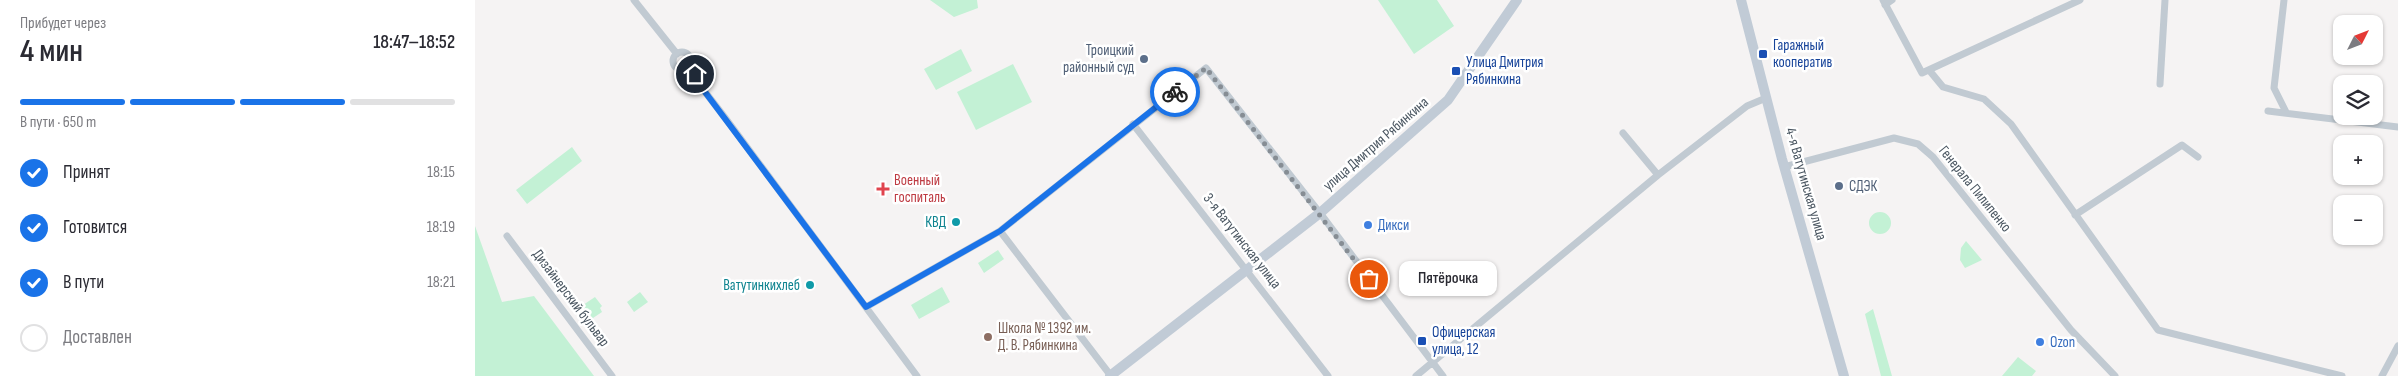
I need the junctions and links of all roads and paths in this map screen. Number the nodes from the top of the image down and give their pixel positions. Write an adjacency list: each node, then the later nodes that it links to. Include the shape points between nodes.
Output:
1 (634, 0): 9 (street)
2 (1517, 0): 24 (street, улица Дмитрия Рябинкина, via 1448,100)
3 (1741, 0): 15 (street, 4-я Ватутинская улица)
4 (1892, 0): 8 (street)
5 (2079, 0): 12 (street)
6 (2165, 0): 14 (street)
7 (2284, 0): 17 (street, via 2274,88)
8 (1884, 3): 12 (street, via 1922,73)
9 (677, 54): 10 (street, via 683,52 688,55); 11 (street, via 673,64)
10 (690, 63): 11 (street); 13 (street)
11 (684, 70): 13 (street)
12 (1929, 70): 25 (street, via 1943,87 1984,99 2011,124)
13 (699, 84): 29 (street)
14 (2160, 84)
15 (1766, 98): 22 (street, 4-я Ватутинская улица); 23 (street, via 1747,106)
16 (2268, 110): 17 (street)
17 (2285, 112): 19 (street)
18 (1133, 124): 24 (street, via 1206,68); 26 (street); 28 (street, 3-я Ватутинская улица)
19 (2398, 127)
20 (1623, 133): 23 (street)
21 (2198, 157): 25 (street, via 2182,145)
22 (1785, 167): 38 (street, 4-я Ватутинская улица); 39 (street, Генерала Пилипенко, via 1888,139 1905,139 1918,144 1933,157 2071,330)
23 (1658, 175): 31 (street)
24 (1320, 213): 28 (street, улица Дмитрия Рябинкина); 31 (street)
25 (2075, 215): 40 (street, via 2158,330)
26 (1000, 231): 29 (street); 34 (street)
27 (507, 236): 32 (street, Дизайнерский бульвар)
28 (1247, 270): 34 (street, улица Дмитрия Рябинкина); 35 (street, 3-я Ватутинская улица)
29 (866, 307): 33 (street)
30 (2398, 346): 41 (street)
31 (1433, 363): 36 (street); 37 (street)
32 (612, 376)
33 (917, 376)
34 (1111, 376)
35 (1329, 376)
36 (1417, 376)
37 (1443, 376)
38 (1844, 376)
39 (2115, 376)
40 (2342, 376)
41 (2382, 376)

